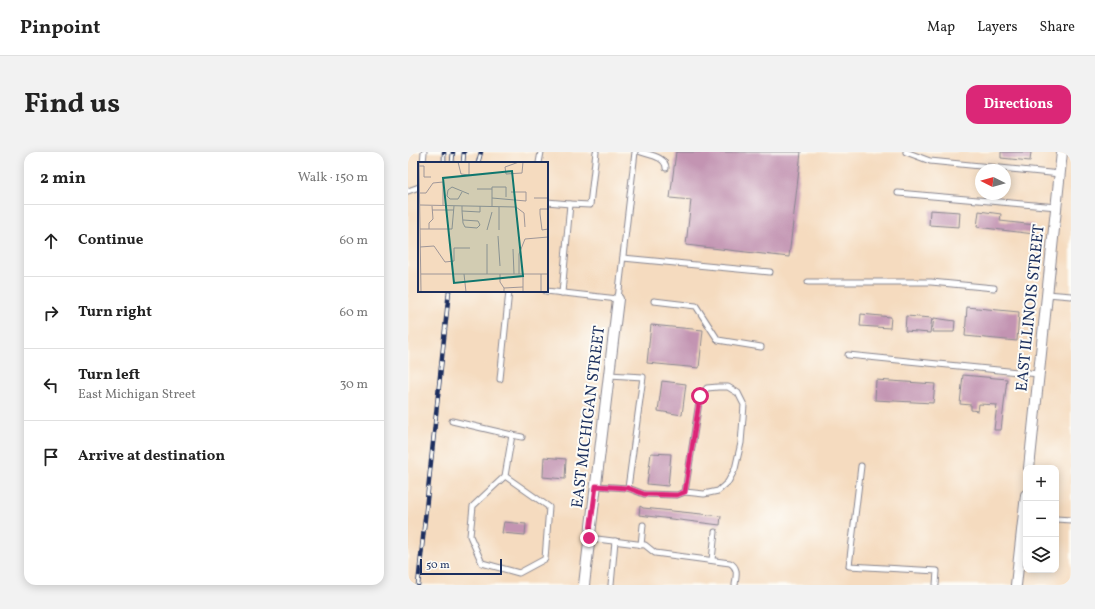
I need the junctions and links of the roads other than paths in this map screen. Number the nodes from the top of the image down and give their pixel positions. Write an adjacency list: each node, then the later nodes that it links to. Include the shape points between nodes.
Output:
1 (424, 152): 8 (lane)
2 (541, 152): 9 (lane)
3 (596, 152): 16 (lane, via 590,205)
4 (635, 152): 18 (lane)
5 (641, 152): 10 (lane, via 663,160)
6 (906, 152): 11 (lane, via 930,161)
7 (1062, 152): 11 (street, EAST ILLINOIS STREET)
8 (423, 162)
9 (539, 162)
10 (666, 168)
11 (1060, 174): 17 (street, EAST ILLINOIS STREET)
12 (418, 187): 13 (lane)
13 (408, 191)
14 (898, 193): 17 (lane)
15 (548, 202): 16 (lane)
16 (570, 204): 24 (lane)
17 (1057, 207): 25 (street, EAST ILLINOIS STREET)
18 (623, 258): 19 (lane); 27 (lane)
19 (770, 272)
20 (808, 282): 21 (lane, via 931,282)
21 (994, 288)
22 (548, 291): 24 (lane)
23 (510, 292): 33 (lane)
24 (562, 293): 27 (lane)
25 (1047, 294): 26 (lane); 31 (street, EAST ILLINOIS STREET)
26 (1071, 296)
27 (618, 299): 32 (street, EAST MICHIGAN STREET)
28 (654, 301): 29 (lane, via 696,306 718,340)
29 (761, 347)
30 (848, 355): 31 (lane)
31 (1039, 374): 37 (street, EAST ILLINOIS STREET)
32 (609, 375): 40 (street, EAST MICHIGAN STREET); 41 (lane, via 643,377)
33 (500, 379)
34 (452, 421): 35 (lane)
35 (512, 435): 36 (lane); 39 (lane)
36 (522, 437)
37 (1029, 465)
38 (860, 466): 55 (lane, via 849,566 937,571)
39 (505, 476): 39 (lane, via 473,506 470,536 482,563 519,573 546,559 549,507)
40 (596, 486): 41 (lane); 48 (street, EAST MICHIGAN STREET)
41 (628, 488): 42 (lane, via 644,494 677,495)
42 (685, 492): 42 (lane, via 700,396 707,388 728,387 738,394 744,405 741,443 735,469 728,482 718,492)
43 (1059, 519): 44 (lane)
44 (1071, 520)
45 (643, 525): 50 (lane)
46 (1023, 531): 56 (street)
47 (714, 532): 51 (lane)
48 (589, 538): 49 (lane); 52 (street, EAST MICHIGAN STREET)
49 (615, 541): 50 (lane); 53 (lane)
50 (641, 544): 51 (lane, via 655,553)
51 (712, 560): 54 (lane, via 735,566)
52 (584, 585)
53 (611, 585)
54 (735, 585)
55 (936, 585)
56 (1016, 585)

